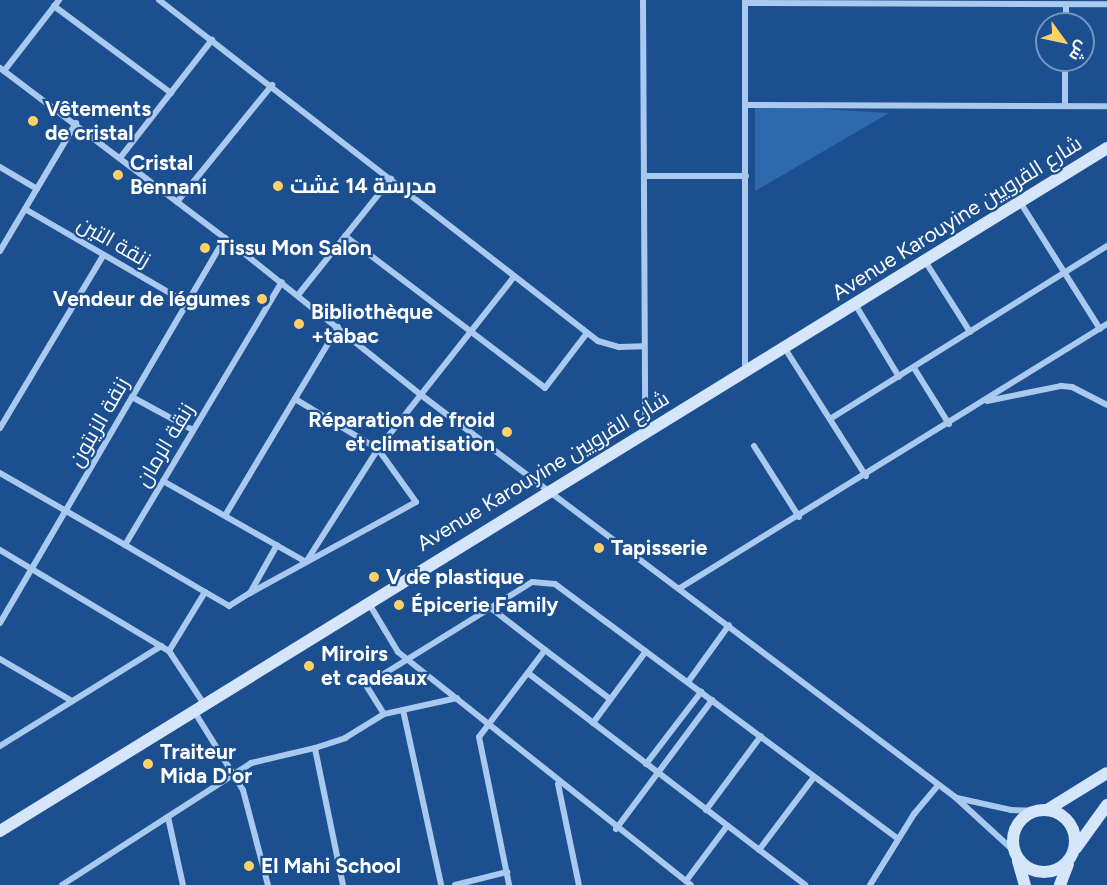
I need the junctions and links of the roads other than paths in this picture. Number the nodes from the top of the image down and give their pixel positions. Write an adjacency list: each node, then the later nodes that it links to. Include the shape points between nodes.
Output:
1 (59, 0): 7 (street)
2 (159, 0): 9 (street)
3 (643, 0): 21 (street)
4 (745, 1): 6 (street); 14 (street)
5 (1107, 4): 6 (street)
6 (1066, 5): 8 (street)
7 (54, 6): 10 (street); 13 (street)
8 (1066, 12)
9 (212, 40): 12 (street); 13 (street)
10 (2, 69): 17 (street)
11 (1065, 72): 15 (street)
12 (272, 85): 23 (street); 25 (street)
13 (171, 93): 19 (street)
14 (745, 105): 15 (street); 22 (street)
15 (1065, 106): 16 (street)
16 (1107, 106)
17 (76, 123): 19 (street); 24 (street)
18 (1107, 148): 26 (street, Avenue Karouyine شارع القرويين)
19 (120, 158): 25 (street)
20 (0, 167): 24 (street)
21 (644, 176): 22 (street); 46 (street)
22 (746, 176): 49 (street)
23 (391, 179): 28 (street); 35 (street)
24 (37, 189): 27 (street)
25 (177, 202): 29 (street)
26 (1020, 202): 33 (street, Avenue Karouyine شارع القرويين); 34 (street)
27 (25, 208): 31 (street); 32 (street, زنقة التين)
28 (345, 236): 37 (street); 43 (street)
29 (225, 238): 36 (street); 38 (street, زنقة الزيتون)
30 (1107, 246): 34 (street)
31 (0, 251)
32 (103, 256): 38 (street, زنقة التين); 58 (street)
33 (926, 261): 39 (street, Avenue Karouyine شارع القرويين); 44 (street)
34 (1065, 272): 42 (street); 44 (street)
35 (513, 277): 43 (street); 45 (street)
36 (282, 282): 37 (street); 59 (street, زنقة الرمان)
37 (297, 295): 41 (street)
38 (187, 303): 52 (street, زنقة الزيتون)
39 (855, 304): 47 (street, Avenue Karouyine شارع القرويين); 50 (street)
40 (1107, 324): 42 (street)
41 (338, 327): 51 (street); 53 (street)
42 (1100, 329): 54 (street)
43 (470, 332): 45 (street, via 545,388); 51 (street)
44 (970, 332): 48 (street)
45 (587, 333): 46 (street, via 606,345)
46 (644, 346): 60 (street)
47 (784, 347): 49 (street, Avenue Karouyine شارع القرويين); 56 (street)
48 (914, 368): 50 (street); 57 (street)
49 (745, 371): 60 (street, Avenue Karouyine شارع القرويين)
50 (899, 377): 56 (street)
51 (421, 395): 62 (street); 66 (street)
52 (132, 397): 59 (street); 67 (street, زنقة الزيتون)
53 (295, 399): 62 (street); 68 (street)
54 (982, 403): 55 (street, via 1061,386 1072,387); 57 (street)
55 (1107, 405)
56 (830, 419): 64 (street)
57 (949, 424): 64 (street)
58 (0, 428)
59 (194, 430): 65 (street, زنقة الرمان)
60 (645, 431): 66 (street, Avenue Karouyine شارع القرويين)
61 (754, 446): 69 (street)
62 (378, 449): 73 (street); 73 (street, via 416,502)
63 (0, 473): 67 (street)
64 (866, 476): 69 (street)
65 (163, 481): 68 (street); 70 (street, زنقة الرمان)
66 (549, 489): 75 (street); 78 (street, Avenue Karouyine شارع القرويين)
67 (67, 510): 70 (street); 74 (street, زنقة الزيتون)
68 (226, 514): 71 (street)
69 (799, 517): 75 (street)
70 (125, 544): 76 (street)
71 (278, 545): 73 (street); 77 (street)
72 (0, 550): 74 (street)
73 (306, 562): 77 (street)
74 (33, 569): 80 (street, زنقة الزيتون); 82 (street)
75 (680, 588): 81 (street)
76 (205, 592): 77 (street, via 229,606); 84 (street)
77 (250, 594)
78 (368, 602): 87 (street, via 398,652); 95 (street, Avenue Karouyine شارع القرويين)
79 (492, 609): 83 (street); 85 (street, via 532,582 555,584); 87 (street)
80 (0, 623)
81 (729, 625): 89 (street); 109 (street)
82 (161, 646): 84 (street); 94 (street)
83 (545, 650): 88 (street); 92 (street)
84 (170, 651): 95 (street)
85 (646, 651): 89 (street); 92 (street)
86 (0, 659): 94 (street)
87 (407, 659): 91 (street); 97 (street, via 366,685)
88 (528, 674): 98 (street); 99 (street)
89 (688, 682): 90 (street)
90 (701, 692): 93 (street); 103 (street)
91 (457, 698): 96 (street); 98 (street)
92 (610, 699): 99 (street)
93 (712, 700): 100 (street); 104 (street)
94 (72, 701): 101 (street)
95 (199, 707): 106 (street); 117 (street, Avenue Karouyine شارع القرويين)
96 (403, 710): 97 (street); 128 (street)
97 (384, 714): 102 (street, via 345,738)
98 (489, 723): 108 (street); 122 (street, via 479,737)
99 (593, 723): 103 (street)
100 (761, 736): 107 (street); 112 (street)
101 (0, 746)
102 (315, 748): 106 (street, via 251,763); 127 (street)
103 (646, 764): 104 (street)
104 (657, 773): 112 (street); 116 (street)
105 (1107, 773): 113 (street)
106 (235, 774): 114 (street); 126 (street)
107 (814, 777): 118 (street); 119 (street)
108 (558, 783): 116 (street); 131 (street)
109 (938, 785): 110 (street); 118 (street)
110 (955, 797): 113 (street, via 990,807); 120 (street)
111 (1107, 805): 121 (street)
112 (706, 810): 115 (street)
113 (1041, 811): 120 (street, via 1018,824 1013,837); 121 (street, via 1063,817 1071,826 1075,837)
114 (168, 817): 124 (street); 125 (street)
115 (727, 826): 119 (street); 123 (street)
116 (616, 829): 123 (street)
117 (0, 831)
118 (898, 839): 133 (street)
119 (759, 850): 132 (street)
120 (1015, 853): 121 (street, via 1028,869 1040,873 1059,869); 134 (street)
121 (1071, 857): 135 (street)
122 (507, 872): 129 (street); 130 (street)
123 (688, 883)
124 (62, 885)
125 (183, 885)
126 (268, 885)
127 (343, 885)
128 (441, 885)
129 (455, 885)
130 (509, 885)
131 (579, 885)
132 (805, 885)
133 (870, 885)
134 (1025, 885)
135 (1060, 885)

